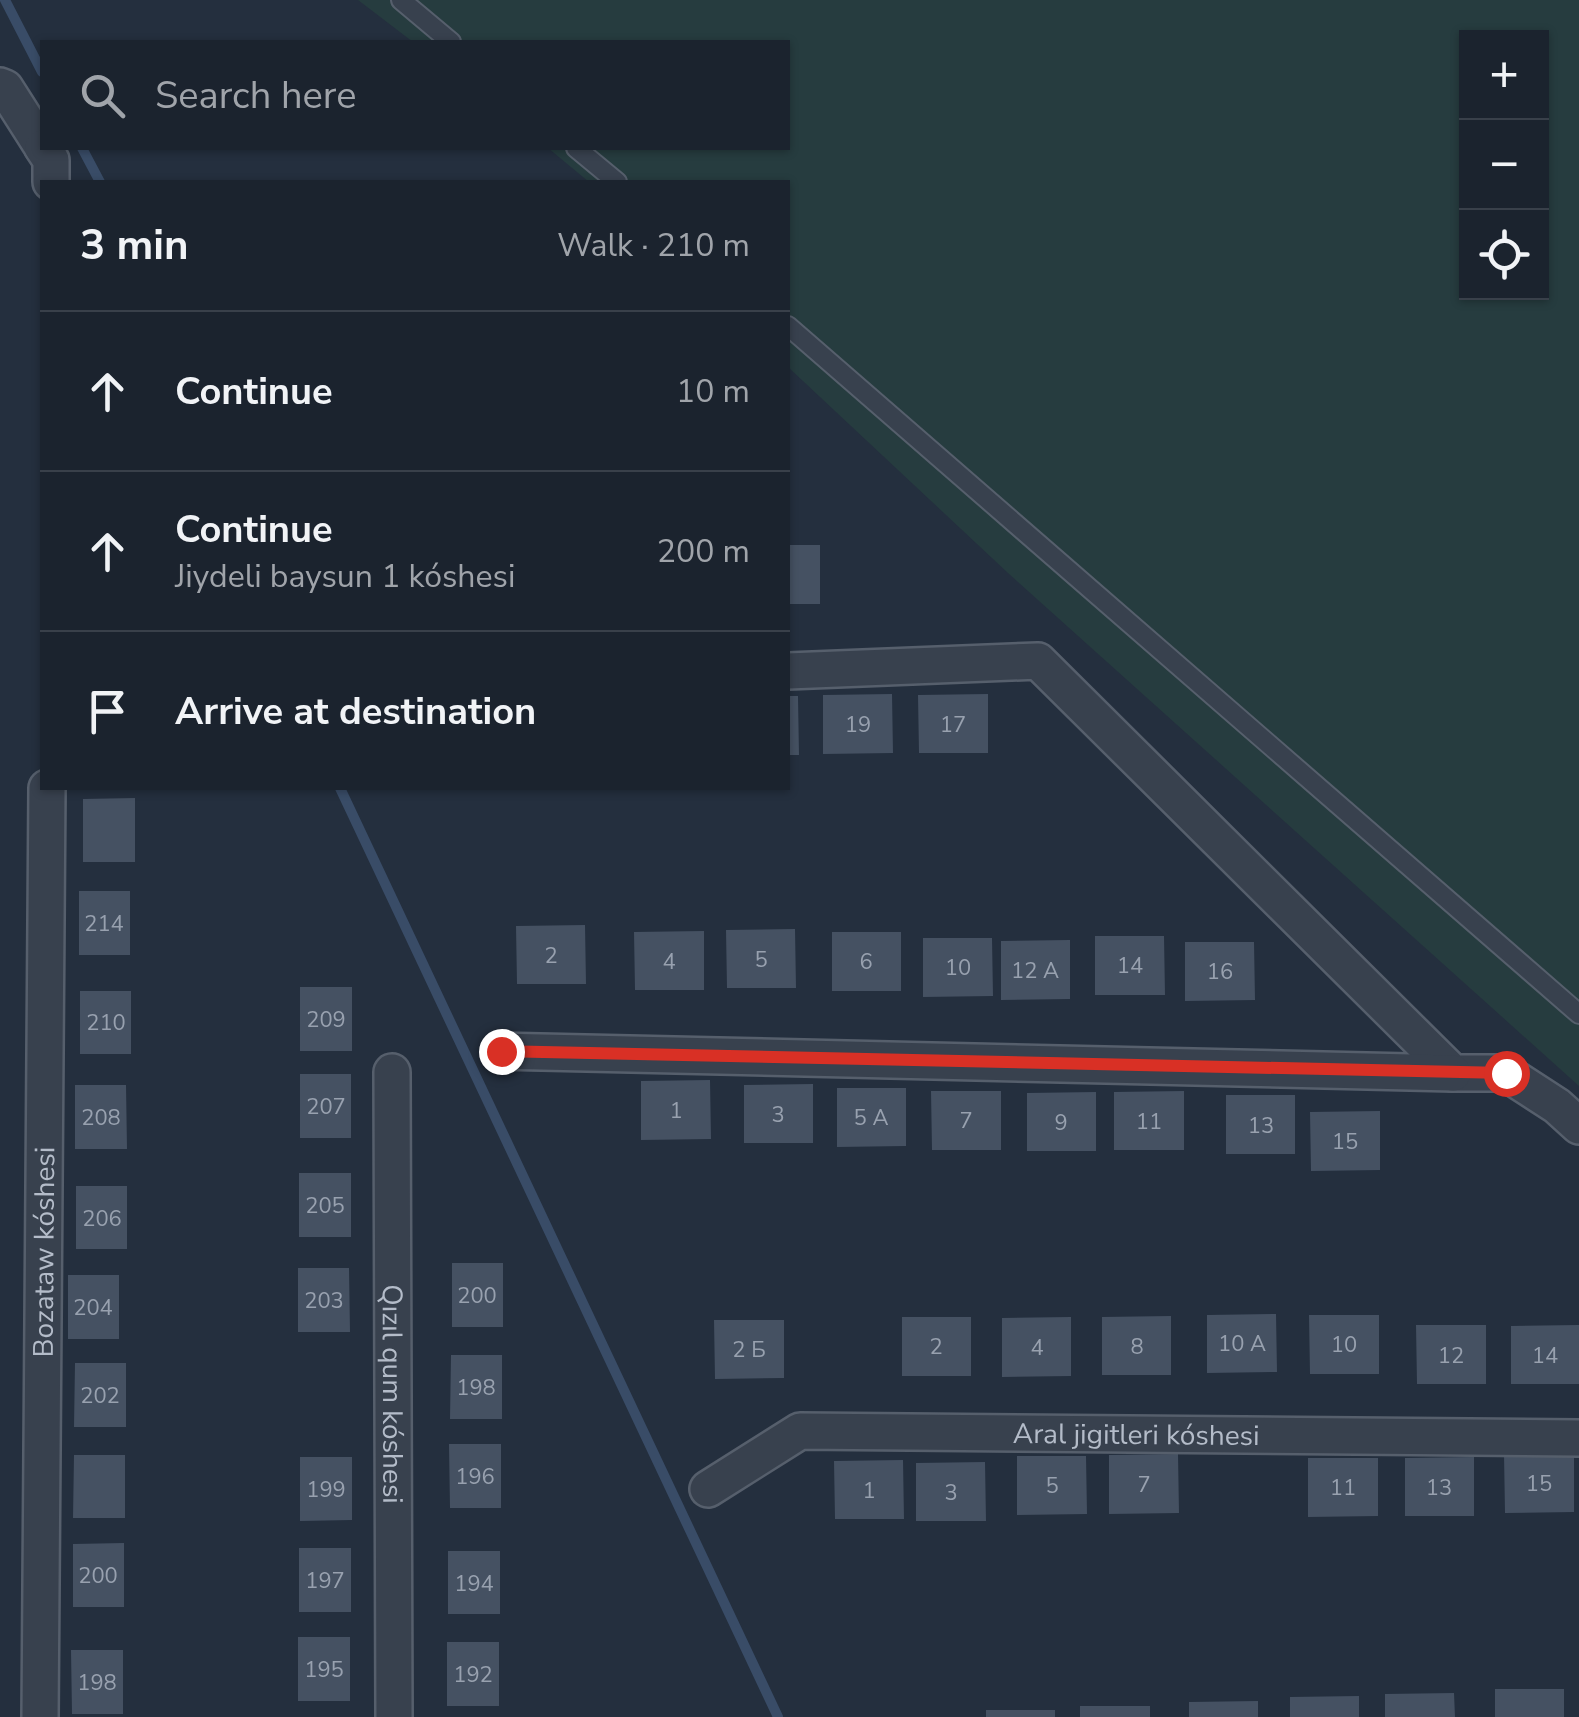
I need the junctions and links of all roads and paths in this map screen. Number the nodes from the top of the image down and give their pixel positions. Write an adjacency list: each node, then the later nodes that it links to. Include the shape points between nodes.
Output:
1 (400, 0): 2 (lane)
2 (449, 40)
3 (0, 86): 4 (street)
4 (40, 147)
5 (578, 150): 6 (lane)
6 (616, 180)
7 (790, 328): 10 (lane)
8 (790, 671): 13 (street, via 1038,662)
9 (47, 790): 17 (street, Bozataw kóshesi)
10 (1579, 1014)
11 (501, 1051): 13 (street)
12 (392, 1072): 18 (street, Qızıl qum kóshesi)
13 (1453, 1073): 14 (street, via 1506,1073)
14 (1579, 1126)
15 (1579, 1438): 16 (street, Aral jigitleri kóshesi, via 800,1431)
16 (708, 1489)
17 (40, 1717)
18 (394, 1717)

